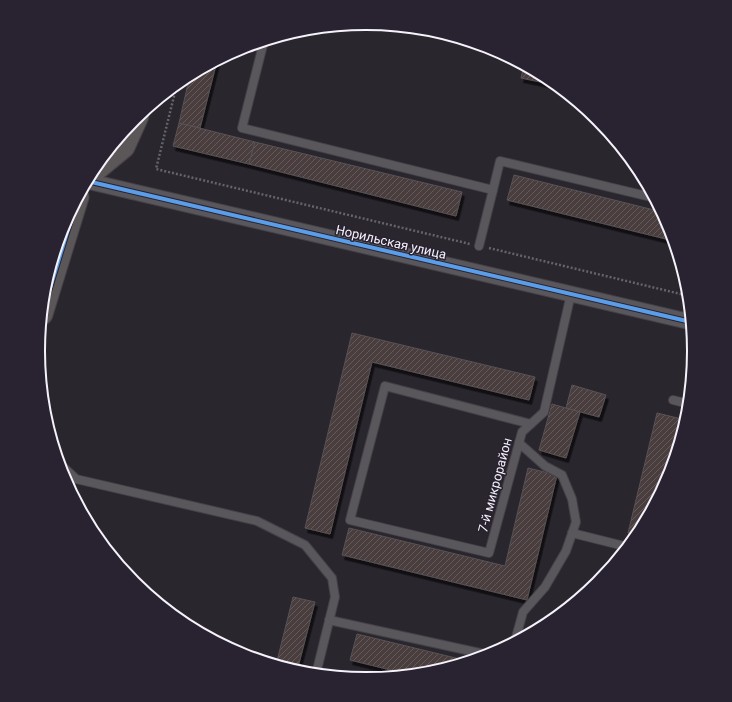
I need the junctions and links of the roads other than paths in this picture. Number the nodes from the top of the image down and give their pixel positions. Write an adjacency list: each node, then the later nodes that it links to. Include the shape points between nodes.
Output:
1 (262, 47): 5 (lane, via 242,128)
2 (130, 134): 3 (street, via 124,147)
3 (108, 160)
4 (93, 182): 10 (street, Норильская улица)
5 (493, 190): 6 (lane, via 500,161); 8 (lane)
6 (647, 196)
7 (65, 241): 9 (street)
8 (479, 246)
9 (55, 271)
10 (571, 294): 11 (street, Норильская улица); 14 (lane, 7-й микрорайон, via 544,412)
11 (685, 321)
12 (673, 400): 13 (lane)
13 (683, 402)
14 (531, 424): 15 (lane, 7-й микрорайон, via 522,432); 15 (lane, 7-й микрорайон, via 385,386 350,520 489,553)
15 (519, 443): 17 (lane, via 545,466 562,475 572,499 576,522)
16 (68, 471): 19 (lane, via 76,479 257,521 305,545 332,578 335,597)
17 (572, 533): 18 (lane); 20 (lane, via 566,551 544,587 524,612)
18 (621, 545)
19 (329, 620): 21 (lane); 22 (lane)
20 (517, 634)
21 (477, 652)
22 (317, 668)

